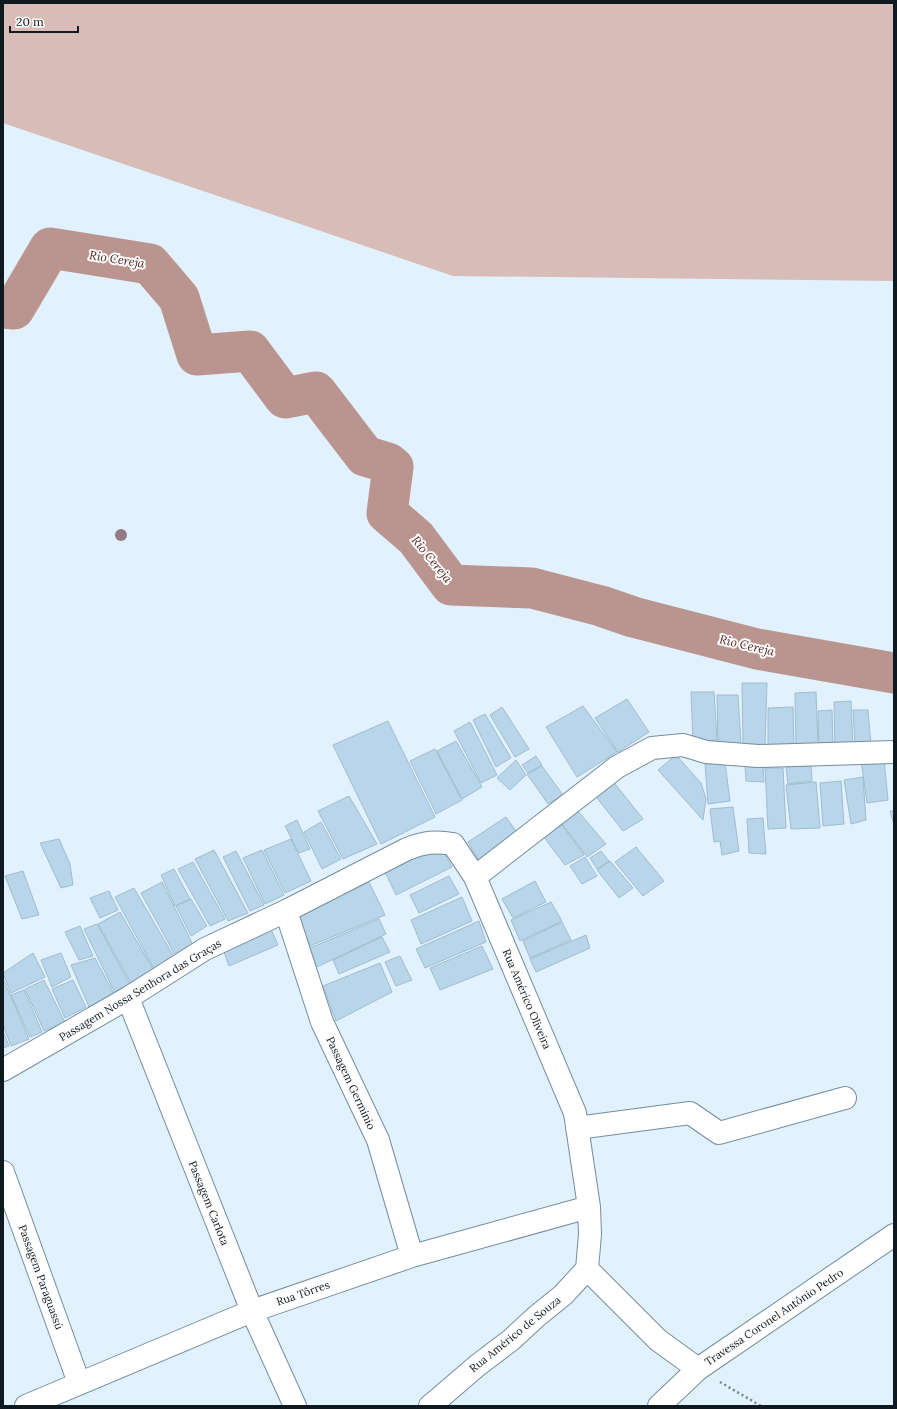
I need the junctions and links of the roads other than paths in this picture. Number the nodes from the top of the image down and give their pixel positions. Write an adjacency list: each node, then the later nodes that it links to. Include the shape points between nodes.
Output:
1 (894, 752): 3 (street, via 758,756 706,752 683,745 652,748 616,768)
2 (407, 849): 3 (street, Rua Américo Oliveira, via 421,843 453,844); 4 (street, Passagem Nossa Senhora das Graças)
3 (475, 877): 8 (street, Rua Américo Oliveira, via 575,1113)
4 (286, 911): 5 (street, Passagem Nossa Senhora das Graças, via 205,949); 12 (street, Passagem Germínio, via 322,1022 378,1140)
5 (128, 998): 6 (street, Passagem Nossa Senhora das Graças); 14 (street, Passagem Carlota)
6 (3, 1070)
7 (845, 1098): 8 (street, via 718,1133 690,1113)
8 (577, 1128): 10 (street, Rua Américo Oliveira)
9 (3, 1172): 16 (street, Passagem Paraguassú)
10 (589, 1207): 12 (street, Rua Tôrres); 13 (street)
11 (894, 1235): 15 (street, Travessa Coronel Antônio Pedro)
12 (412, 1256): 14 (street, Rua Tôrres)
13 (587, 1269): 15 (street, via 658,1340); 19 (street, Rua Américo de Souza, via 563,1295)
14 (252, 1311): 16 (street, Rua Tôrres); 18 (street, Passagem Carlota)
15 (698, 1369): 20 (street, Travessa Coronel Antônio Pedro)
16 (79, 1383): 17 (street, Rua Tôrres)
17 (29, 1406)
18 (295, 1406)
19 (430, 1406)
20 (659, 1406)

